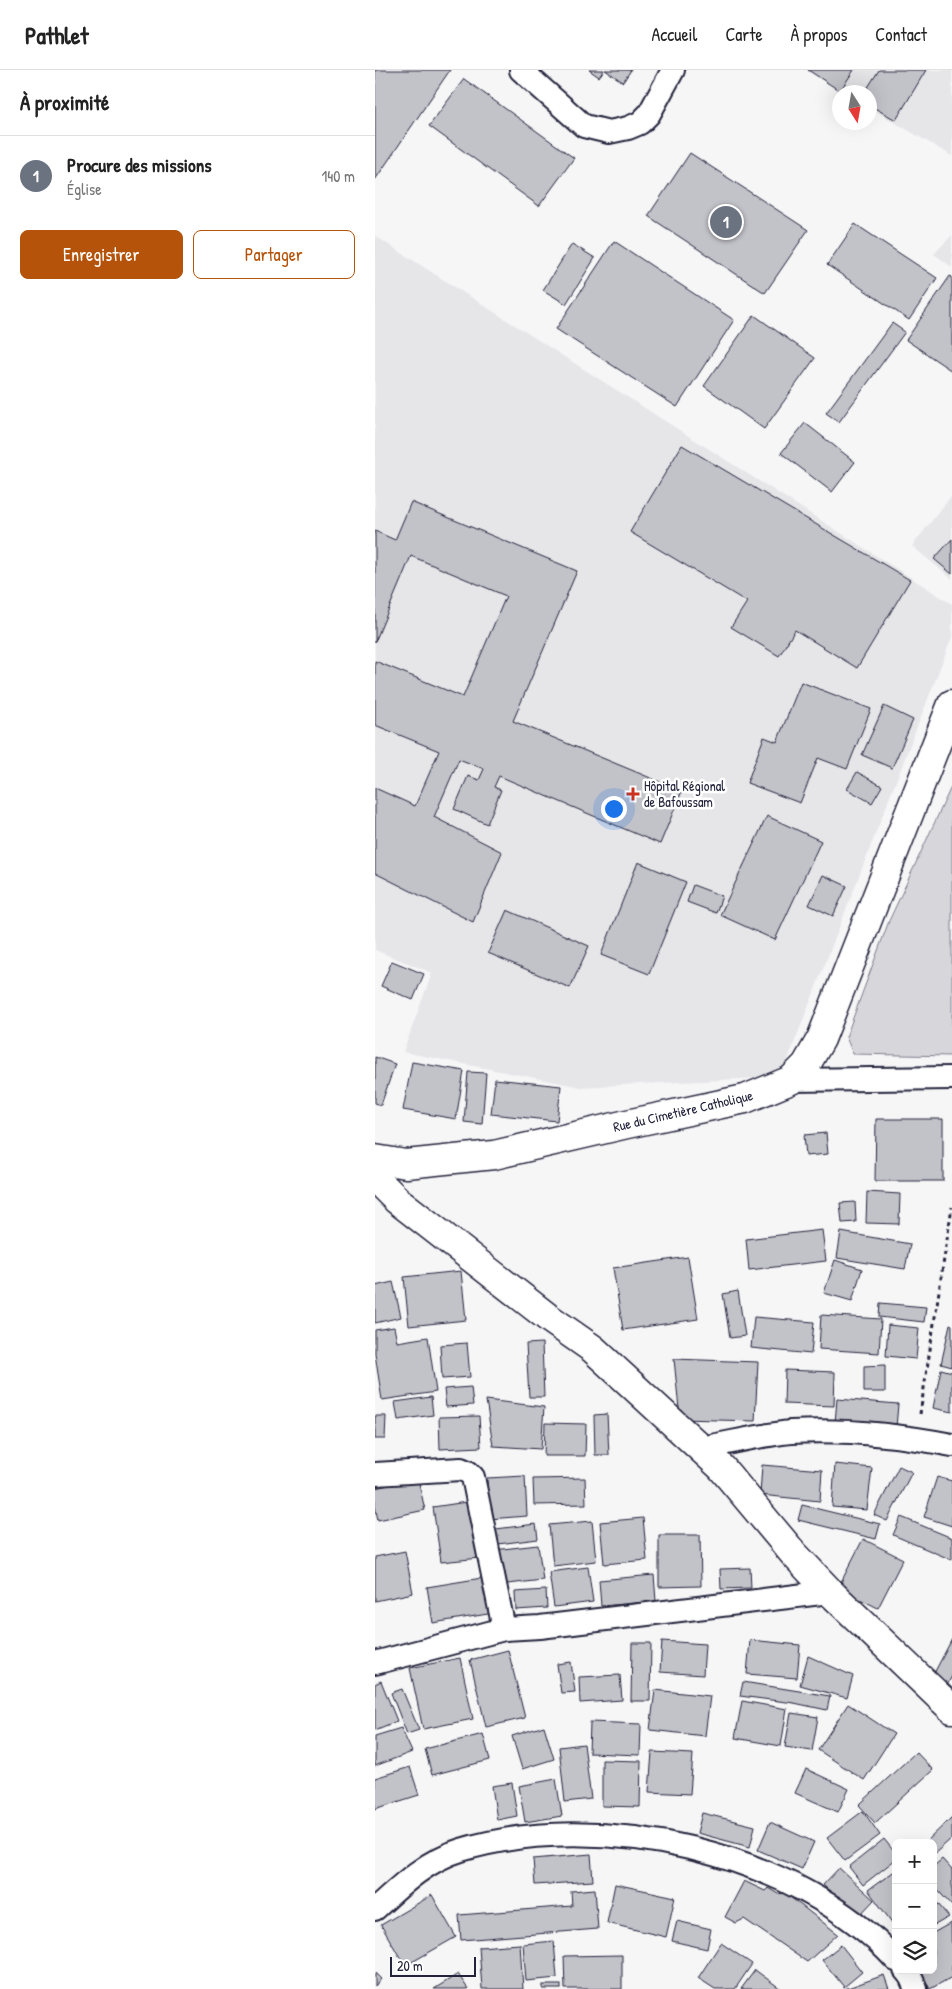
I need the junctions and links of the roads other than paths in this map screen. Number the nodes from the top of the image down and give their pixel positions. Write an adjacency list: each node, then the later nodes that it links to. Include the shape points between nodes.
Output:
1 (521, 70): 2 (street, via 583,126 609,132 628,128 649,114)
2 (673, 70)
3 (952, 704): 5 (street, Rue du Cimetière Catholique, via 821,1039 806,1064)
4 (952, 1078): 5 (street)
5 (791, 1080): 6 (street, Rue du Cimetière Catholique, via 745,1099 494,1155 406,1164)
6 (375, 1159)
7 (375, 1167): 9 (street, via 379,1182 397,1200 593,1349)
8 (952, 1445): 9 (street, via 915,1438 790,1432)
9 (700, 1448): 11 (street, via 721,1467)
10 (375, 1474): 12 (street, via 461,1469 473,1477)
11 (830, 1592): 12 (street); 14 (street)
12 (504, 1629): 13 (street)
13 (375, 1664)
14 (952, 1709)
15 (375, 1909): 16 (street, via 418,1870 460,1850 559,1835 620,1835 680,1845 742,1863 802,1889 842,1912)
16 (892, 1956)
17 (908, 1974): 18 (street)
18 (916, 1989)

